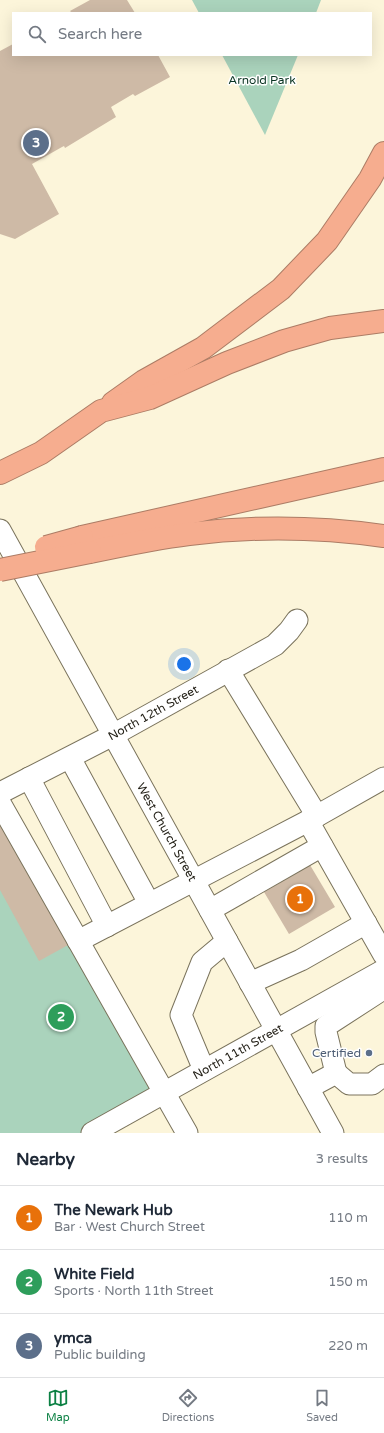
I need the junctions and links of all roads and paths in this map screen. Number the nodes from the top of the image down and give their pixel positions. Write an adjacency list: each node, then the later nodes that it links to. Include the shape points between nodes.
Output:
1 (384, 153): 3 (highway, via 370,179 327,241 281,289 203,348 144,381)
2 (384, 321): 3 (highway, via 330,328 284,340 150,398)
3 (101, 411): 5 (highway, via 41,453)
4 (384, 469): 8 (highway)
5 (0, 473)
6 (0, 530): 13 (street, West Church Street)
7 (384, 536): 8 (highway, via 311,529 247,530)
8 (86, 544): 9 (highway, bridge, via 48,547); 10 (highway, bridge)
9 (0, 566)
10 (0, 570)
11 (297, 620): 12 (street, North 12th Street, via 275,644)
12 (228, 670): 13 (street, North 12th Street); 19 (street)
13 (113, 735): 14 (street, North 12th Street); 21 (street, West Church Street)
14 (70, 758): 15 (street, North 12th Street); 22 (street)
15 (29, 778): 17 (street, North 12th Street); 24 (street)
16 (384, 778): 19 (street)
17 (0, 794)
18 (0, 803): 26 (street)
19 (313, 818): 20 (street); 21 (street)
20 (322, 846): 23 (street); 25 (street)
21 (193, 880): 22 (street); 23 (street, West Church Street)
22 (149, 904): 24 (street)
23 (210, 910): 27 (street, West Church Street)
24 (107, 926): 26 (street)
25 (377, 938): 28 (street, via 301,960)
26 (78, 941): 35 (street)
27 (227, 941): 28 (street, West Church Street); 31 (street, via 202,962 181,1015)
28 (250, 983): 30 (street, West Church Street)
29 (381, 985): 30 (street, North 11th Street); 32 (street, via 326,1026)
30 (276, 1030): 31 (street, North 11th Street); 34 (street, West Church Street)
31 (204, 1070): 35 (street, North 11th Street)
32 (336, 1073): 33 (street, via 349,1084 372,1084); 34 (street)
33 (384, 1075)
34 (308, 1088): 38 (street, West Church Street)
35 (164, 1092): 36 (street, North 11th Street); 37 (street)
36 (92, 1133)
37 (187, 1133)
38 (333, 1133)

